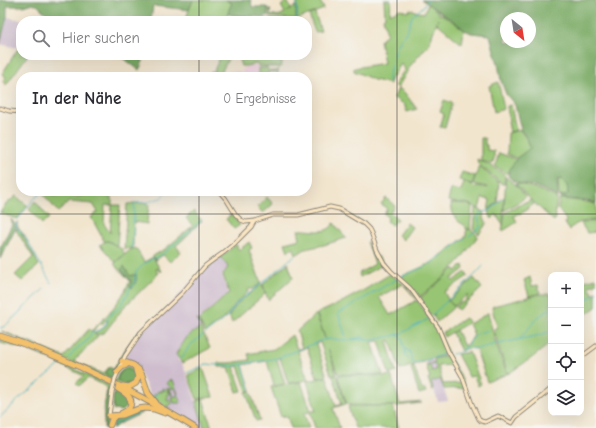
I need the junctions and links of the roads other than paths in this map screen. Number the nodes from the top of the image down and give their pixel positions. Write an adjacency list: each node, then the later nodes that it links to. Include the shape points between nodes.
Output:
1 (0, 108): 2 (street)
2 (16, 112)
3 (223, 196): 4 (street, via 236,215)
4 (244, 221): 5 (street); 6 (street)
5 (254, 222): 6 (street); 17 (street, via 273,215 298,214 328,207 336,208 367,227 382,259 410,288 436,322 480,420 486,422 498,416)
6 (249, 229): 10 (street, via 223,254 205,266 182,293 144,328 132,343)
7 (0, 338): 12 (highway)
8 (596, 346): 9 (street)
9 (584, 356)
10 (123, 363): 11 (highway); 12 (highway, via 136,370 138,381 131,386); 14 (highway, via 139,370 148,394)
11 (117, 372): 16 (street, bridge, via 112,392)
12 (118, 386): 14 (highway); 15 (highway); 16 (highway, via 131,402 125,412)
13 (548, 391): 17 (street)
14 (159, 407): 21 (highway)
15 (165, 413): 16 (highway, via 144,408 125,415); 20 (highway)
16 (111, 415): 18 (highway)
17 (512, 423): 19 (street)
18 (110, 427)
19 (513, 427)
20 (191, 428)
21 (195, 428)

